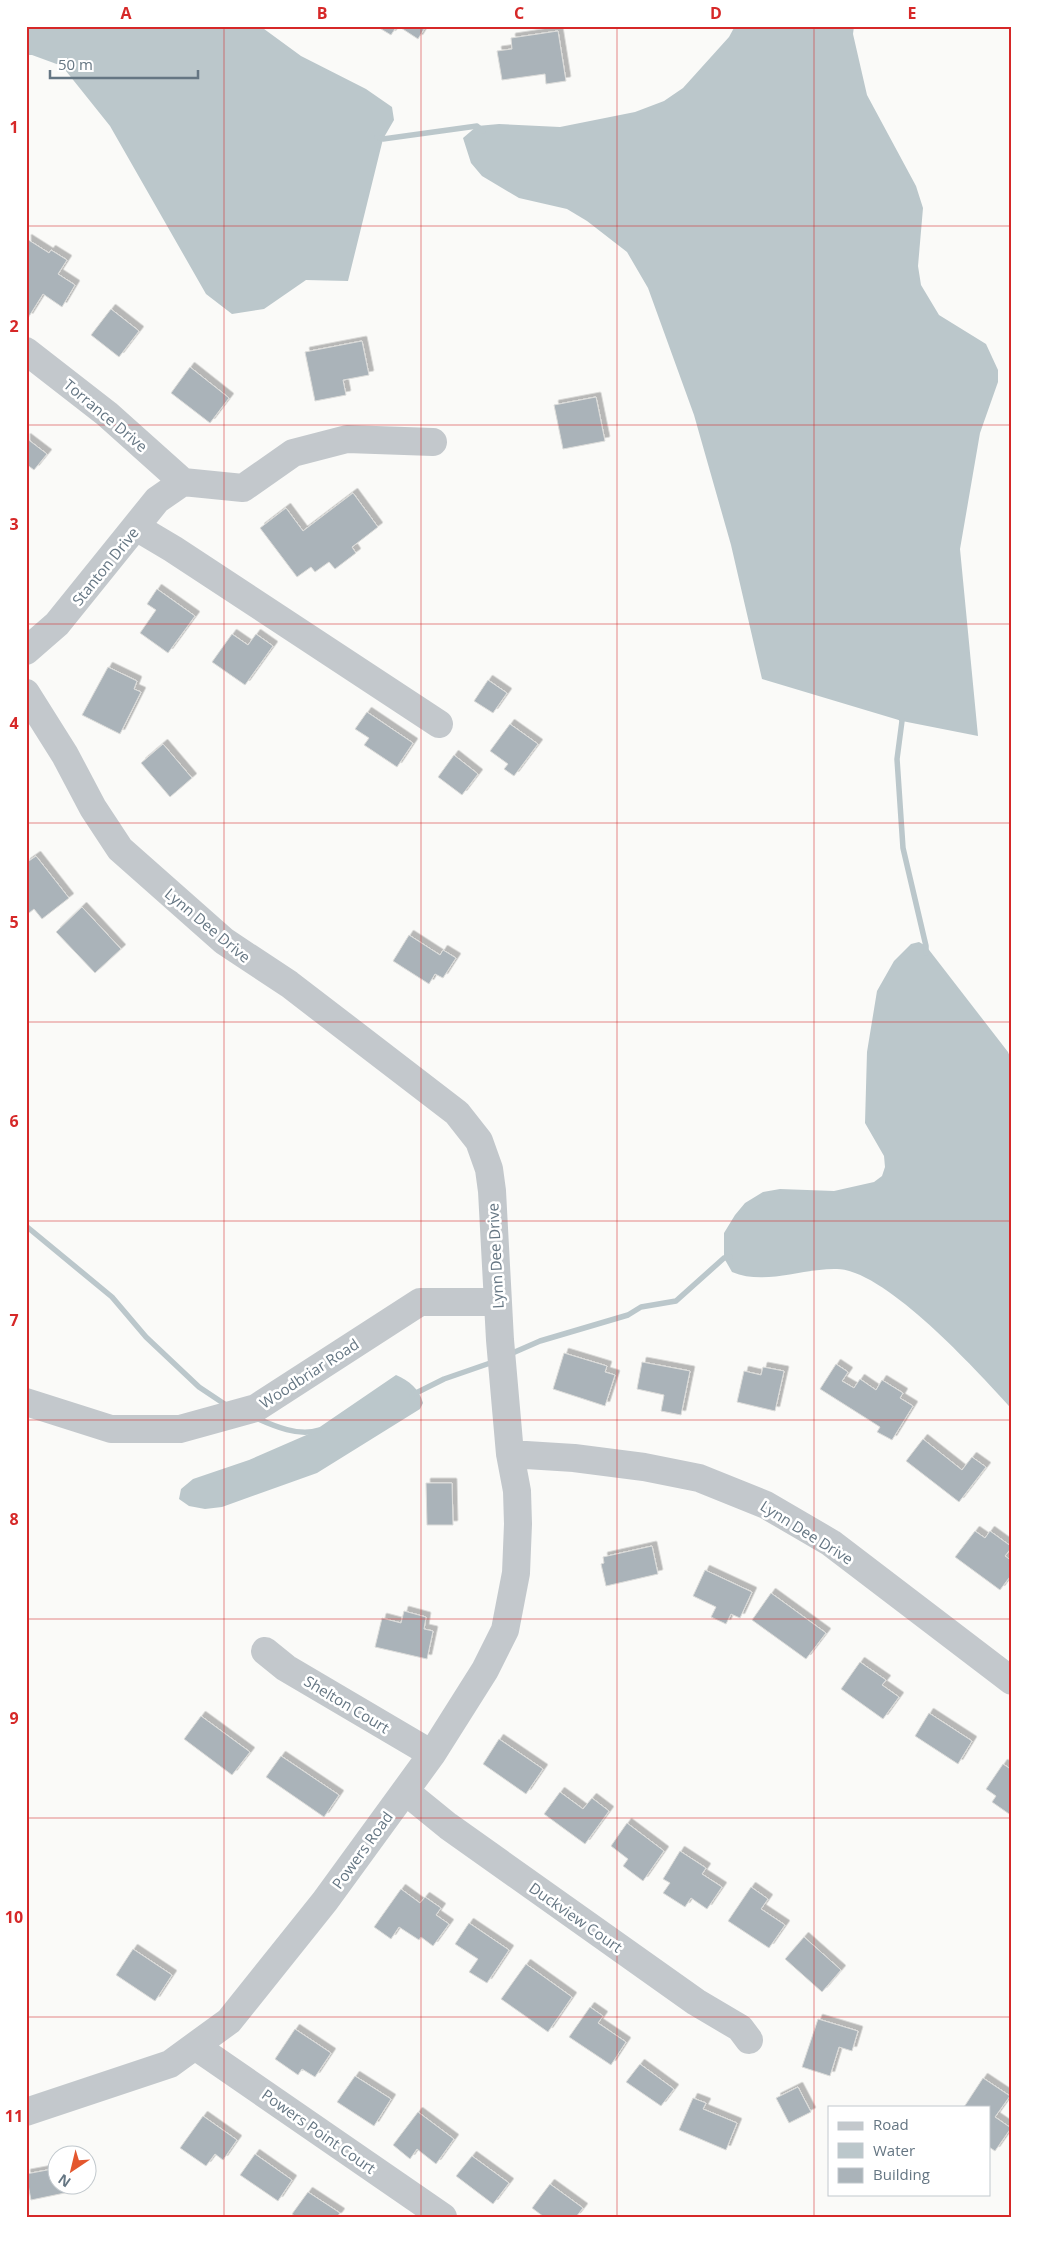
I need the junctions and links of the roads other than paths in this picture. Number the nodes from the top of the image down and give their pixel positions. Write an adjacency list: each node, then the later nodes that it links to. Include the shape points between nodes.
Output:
1 (26, 351): 3 (street, Torrance Drive, via 107,414)
2 (433, 442): 3 (street, via 347,439 293,454 243,488)
3 (183, 482): 4 (street, Stanton Drive, via 157,500)
4 (136, 527): 5 (street, Stanton Drive, via 57,624); 7 (street)
5 (26, 650)
6 (26, 693): 8 (street, Lynn Dee Drive, via 120,849 224,941 289,984 457,1113 479,1141 492,1191)
7 (439, 724)
8 (498, 1302): 9 (street, Woodbriar Road, via 420,1302 256,1408 180,1429 111,1429); 10 (street, Lynn Dee Drive)
9 (26, 1402)
10 (510, 1454): 12 (street, Lynn Dee Drive, via 574,1458 699,1478 766,1505 831,1543); 13 (street, Powers Road, via 517,1491 518,1524 516,1573 505,1630 485,1670)
11 (264, 1651): 13 (street, Shelton Court, via 286,1668)
12 (1012, 1681)
13 (432, 1754): 14 (street, Powers Road)
14 (405, 1791): 15 (street, Duckview Court, via 448,1826 680,1991 740,2028); 16 (street, Powers Road, via 277,1963 228,2021)
15 (749, 2040)
16 (195, 2046): 17 (street, Powers Road, via 170,2064); 18 (street, Powers Point Court)
17 (26, 2112)
18 (443, 2217)

